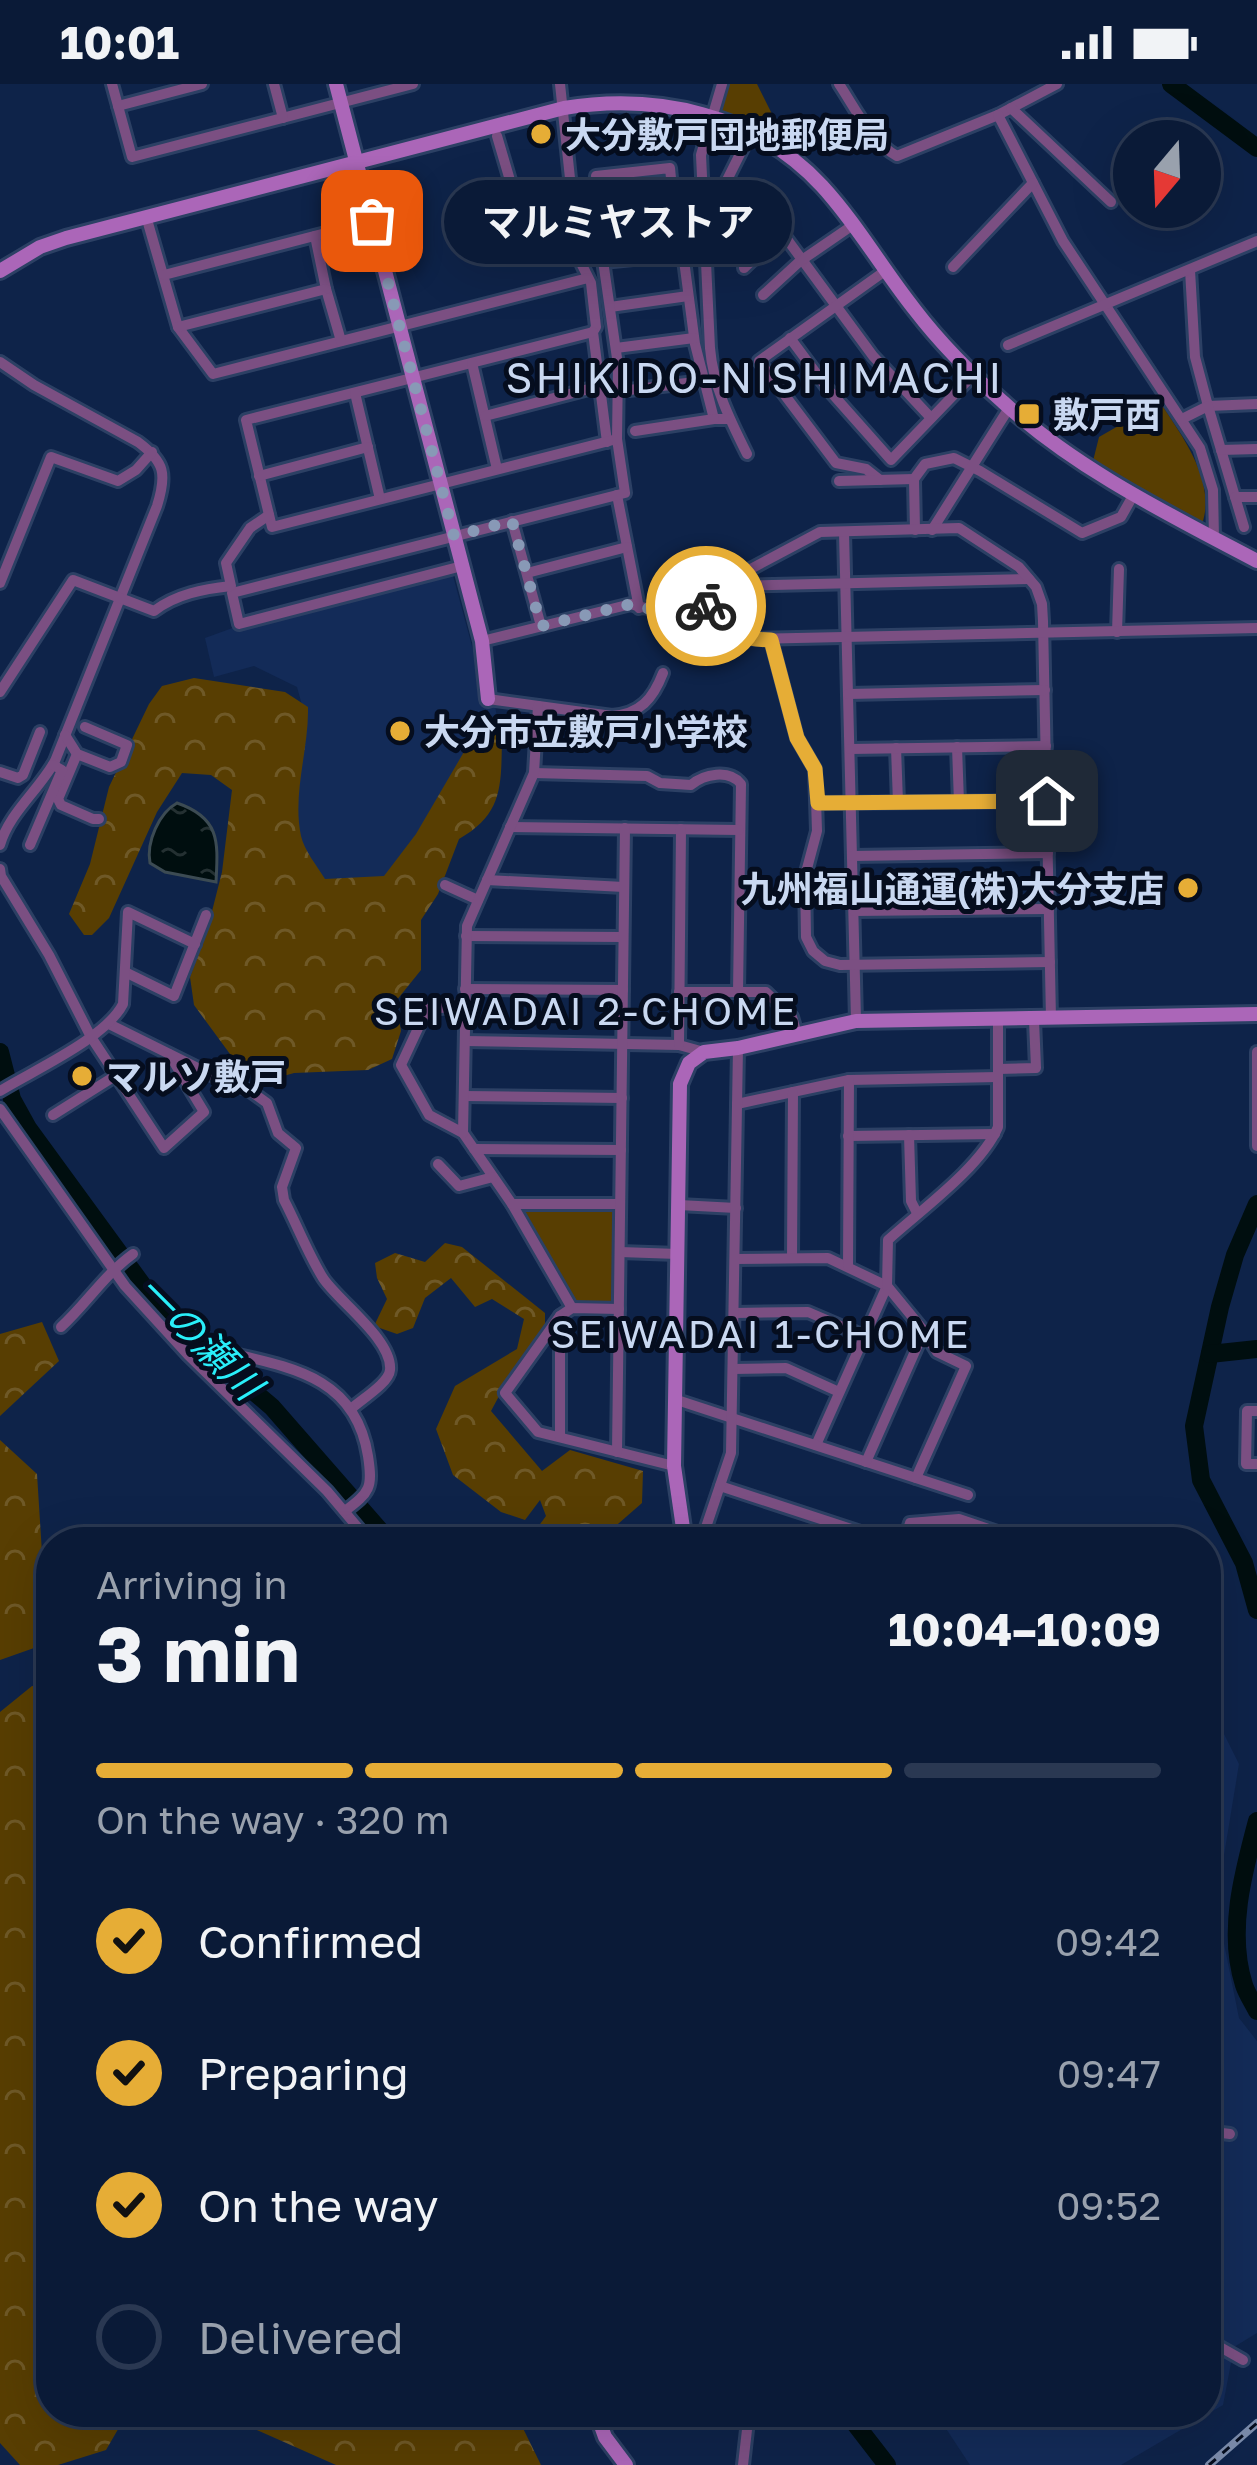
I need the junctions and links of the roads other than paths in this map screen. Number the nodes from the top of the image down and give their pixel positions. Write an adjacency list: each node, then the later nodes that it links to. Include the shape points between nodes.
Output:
1 (112, 84): 12 (street)
2 (202, 84): 12 (street)
3 (274, 84): 17 (street)
4 (336, 84): 11 (street)
5 (412, 84): 10 (street)
6 (560, 84): 13 (street)
7 (722, 84): 16 (street)
8 (839, 84): 15 (street, via 897,156)
9 (1057, 84): 14 (street)
10 (396, 86): 11 (street)
11 (340, 103): 17 (street); 20 (street)
12 (118, 106): 17 (street, via 132,157)
13 (564, 108): 16 (street, via 644,102); 20 (street); 25 (street)
14 (1011, 108): 15 (street); 23 (street)
15 (998, 115): 22 (street)
16 (710, 116): 18 (street); 68 (street, via 700,155 710,348)
17 (283, 118)
18 (751, 132): 28 (street, via 810,174); 29 (street, via 724,186)
19 (497, 136): 25 (street, via 524,229)
20 (356, 161): 26 (street); 38 (street, via 66,238)
21 (596, 176): 24 (street, via 670,168)
22 (1034, 183): 36 (street); 45 (street)
23 (1112, 202)
24 (674, 210): 32 (street); 34 (street, via 597,219)
25 (574, 216): 41 (street)
26 (372, 221): 30 (street); 48 (street)
27 (148, 223): 40 (street)
28 (853, 225): 33 (street); 39 (street)
29 (782, 232): 33 (street); 35 (street)
30 (315, 236): 40 (street); 42 (street)
31 (1257, 241): 37 (street)
32 (683, 254): 34 (street); 44 (street)
33 (803, 261): 43 (street); 47 (street)
34 (603, 262): 46 (street)
35 (744, 268)
36 (953, 268)
37 (1190, 270): 45 (street); 65 (street, via 1195,357)
38 (0, 271)
39 (886, 271): 47 (street); 58 (street)
40 (164, 275): 49 (street)
41 (588, 278): 48 (street); 50 (street)
42 (326, 290): 49 (street); 53 (street)
43 (763, 295)
44 (688, 296): 46 (street); 51 (street)
45 (1105, 305): 54 (street); 71 (street)
46 (610, 307): 55 (street)
47 (834, 307): 52 (street); 69 (street)
48 (399, 326): 53 (street); 59 (street)
49 (178, 327): 53 (street, via 213,374)
50 (593, 332): 57 (street); 61 (street)
51 (694, 338): 55 (street); 60 (street)
52 (790, 338): 69 (street, via 891,460); 83 (street, via 759,361 836,463)
53 (341, 341)
54 (1008, 345)
55 (616, 348): 73 (street)
56 (0, 362): 77 (street)
57 (472, 363): 59 (street); 67 (street)
58 (973, 375): 66 (street); 69 (street)
59 (412, 378): 63 (street); 85 (street)
60 (704, 381): 62 (street); 70 (street)
61 (600, 386): 67 (street); 73 (street)
62 (629, 390)
63 (355, 393): 74 (street); 81 (street, via 246,420)
64 (1257, 404): 65 (street)
65 (1208, 406): 71 (street); 76 (street)
66 (1009, 408): 79 (street); 86 (street)
67 (484, 416): 80 (street)
68 (729, 418): 70 (street); 78 (street)
69 (931, 418)
70 (714, 419): 72 (street)
71 (1182, 419): 98 (street, via 1208,466)
72 (635, 430)
73 (612, 440): 80 (street); 87 (street, via 625,493)
74 (368, 447): 81 (street); 90 (street)
75 (1257, 449): 76 (street)
76 (1221, 450): 88 (street)
77 (152, 452): 105 (street, via 118,481 51,457); 108 (street, via 162,488)
78 (747, 454)
79 (971, 468): 82 (street, via 954,458 926,464); 86 (street, via 1082,533 1121,517); 95 (street)
80 (497, 470): 85 (street)
81 (259, 476): 91 (street)
82 (914, 479): 83 (street); 94 (street)
83 (880, 480): 84 (street)
84 (838, 482)
85 (440, 484): 90 (street); 97 (street)
86 (1134, 494): 98 (street)
87 (616, 495): 92 (street); 99 (street)
88 (1235, 497): 89 (street); 93 (street)
89 (1257, 497)
90 (380, 499): 91 (street, via 272,526)
91 (269, 515): 108 (street, via 226,563 231,586 154,610)
92 (512, 521): 97 (street); 103 (street)
93 (1244, 527)
94 (915, 530): 95 (street); 96 (street)
95 (932, 530): 104 (street, via 959,528)
96 (844, 532): 106 (street); 107 (street, via 820,532)
97 (454, 536): 101 (street); 101 (street, via 232,593 239,624)
98 (1214, 538): 100 (street)
99 (627, 547): 103 (street); 110 (street)
100 (1257, 561)
101 (462, 566): 117 (street)
102 (1119, 569): 113 (street)
103 (527, 573): 111 (street)
104 (1029, 579): 106 (street); 114 (street)
105 (0, 583)
106 (846, 584): 107 (street); 115 (street)
107 (723, 586): 109 (street)
108 (121, 598): 120 (street, via 74,580); 126 (street)
109 (694, 605): 110 (street); 116 (street, via 716,611 746,638)
110 (639, 608): 111 (street)
111 (541, 626): 117 (street)
112 (1257, 628): 113 (street)
113 (1117, 632): 114 (street)
114 (1044, 633): 115 (street); 119 (street)
115 (847, 638): 116 (street); 121 (street)
116 (771, 640): 138 (street, via 797,738 815,769)
117 (482, 641): 122 (street)
118 (663, 673): 123 (street, via 652,697 628,715)
119 (1045, 690): 121 (street); 127 (street)
120 (0, 692)
121 (848, 694): 129 (street)
122 (488, 699): 123 (street)
123 (538, 706): 134 (street)
124 (85, 727): 131 (street, via 127,745 110,767)
125 (40, 732): 133 (street, via 23,775)
126 (65, 735): 131 (street); 132 (street)
127 (1046, 746): 128 (street); 135 (street)
128 (957, 747): 130 (street); 137 (street)
129 (850, 748): 130 (street); 139 (street)
130 (896, 748): 136 (street)
131 (77, 754): 140 (street, via 58,799)
132 (52, 765): 145 (street, via 5,826); 146 (street, via 62,770)
133 (0, 772)
134 (533, 773): 141 (street); 144 (street, via 691,785 728,775 741,784)
135 (1047, 801): 137 (street); 147 (street)
136 (898, 802): 137 (street); 139 (street)
137 (959, 802)
138 (818, 803): 139 (street); 161 (street, via 805,876 806,937 825,961)
139 (851, 803): 148 (street)
140 (99, 818)
141 (510, 827): 142 (street); 150 (street)
142 (625, 828): 143 (street); 152 (street)
143 (681, 829): 144 (street); 165 (street)
144 (739, 830): 166 (street)
145 (0, 845)
146 (31, 845)
147 (1048, 853): 148 (street); 154 (street)
148 (852, 856): 155 (street)
149 (0, 869): 175 (street)
150 (487, 880): 152 (street); 153 (street)
151 (445, 885): 153 (street)
152 (624, 887): 158 (street)
153 (478, 900): 157 (street)
154 (1049, 909): 155 (street); 160 (street)
155 (854, 911): 161 (street)
156 (206, 915): 159 (street)
157 (466, 936): 158 (street); 163 (street)
158 (623, 937): 164 (street)
159 (195, 944): 162 (street, via 174,996); 162 (street, via 128,912)
160 (1050, 962): 161 (street); 169 (street)
161 (855, 965): 172 (street)
162 (125, 972): 173 (street, via 123,1004)
163 (466, 989): 164 (street); 167 (street)
164 (623, 990): 177 (street)
165 (679, 992): 166 (street); 178 (street)
166 (738, 992): 174 (street, via 766,992 792,1017)
167 (465, 1006): 176 (street); 194 (street, via 427,1009 401,1064 429,1114)
168 (1257, 1014): 169 (street)
169 (1052, 1018): 171 (street)
170 (998, 1020): 171 (street); 172 (street); 183 (street)
171 (1034, 1020): 183 (street, via 1036,1068)
172 (856, 1021): 174 (street)
173 (109, 1024): 175 (street); 182 (street)
174 (796, 1034): 179 (street)
175 (91, 1036): 184 (street); 186 (street)
176 (465, 1041): 177 (street); 188 (street)
177 (622, 1044): 178 (street); 189 (street)
178 (679, 1045): 180 (street)
179 (737, 1048): 180 (street); 190 (street)
180 (704, 1052): 206 (street, via 688,1063 680,1084)
181 (1257, 1052): 199 (street)
182 (169, 1053): 184 (street, via 204,1112 164,1148); 228 (street, via 258,1096 296,1148 284,1200 324,1280 390,1361 387,1381)
183 (998, 1073): 185 (street); 196 (street)
184 (115, 1076): 192 (street)
185 (849, 1080): 187 (street); 198 (street)
186 (0, 1091)
187 (793, 1092): 190 (street); 212 (street)
188 (464, 1096): 189 (street); 194 (street)
189 (622, 1098): 201 (street)
190 (737, 1104): 207 (street)
191 (0, 1109): 195 (street)
192 (53, 1115)
193 (0, 1130): 195 (street)
194 (463, 1133): 200 (street)
195 (16, 1134): 215 (street)
196 (995, 1134): 197 (street); 208 (street)
197 (909, 1135): 198 (street); 208 (street)
198 (848, 1136): 214 (street)
199 (1256, 1144)
200 (474, 1149): 201 (street); 203 (street)
201 (621, 1150): 205 (street)
202 (438, 1164): 203 (street, via 459,1186)
203 (493, 1177): 204 (street)
204 (512, 1204): 205 (street); 217 (street)
205 (620, 1204): 209 (street)
206 (679, 1205): 207 (street); 210 (street)
207 (736, 1208): 213 (street)
208 (917, 1213): 216 (street, via 888,1240)
209 (620, 1252): 210 (street); 218 (street)
210 (678, 1254): 227 (street)
211 (131, 1255): 215 (street)
212 (792, 1258): 213 (street); 214 (street)
213 (735, 1259): 219 (street)
214 (848, 1266): 216 (street)
215 (114, 1268): 221 (street); 240 (street, via 165,1331)
216 (886, 1286): 222 (street); 223 (street)
217 (572, 1308): 218 (street); 220 (street)
218 (619, 1309): 233 (street)
219 (734, 1313): 223 (street, via 808,1312); 225 (street)
220 (560, 1316): 231 (street); 231 (street, via 505,1393 538,1432)
221 (61, 1327)
222 (924, 1331): 234 (street); 237 (street, via 937,1352 966,1366)
223 (864, 1336): 226 (street)
224 (230, 1353): 228 (street, via 319,1379)
225 (734, 1369): 226 (street, via 786,1368); 230 (street)
226 (839, 1392): 232 (street)
227 (677, 1400): 230 (street); 236 (street)
228 (351, 1409): 240 (street, via 370,1476 366,1496)
229 (1257, 1411): 235 (street, via 1247,1411 1246,1446 1246,1464)
230 (733, 1418): 232 (street); 238 (street)
231 (560, 1437): 233 (street)
232 (816, 1445): 234 (street)
233 (617, 1452): 236 (street)
234 (866, 1462): 237 (street)
235 (1257, 1464)
236 (674, 1466): 242 (street)
237 (916, 1478): 239 (street)
238 (720, 1486): 243 (street); 244 (street)
239 (968, 1495)
240 (348, 1509): 241 (street)
241 (360, 1527)
242 (681, 1527)
243 (706, 1527)
244 (846, 1527)
245 (909, 1527): 246 (street, via 959,1520)
246 (981, 1527)
247 (1221, 2133): 248 (street)
248 (1230, 2134)
249 (1221, 2348): 250 (street)
250 (1243, 2360)
251 (601, 2427): 253 (street)
252 (747, 2427): 254 (street)
253 (626, 2465)
254 (743, 2465)

